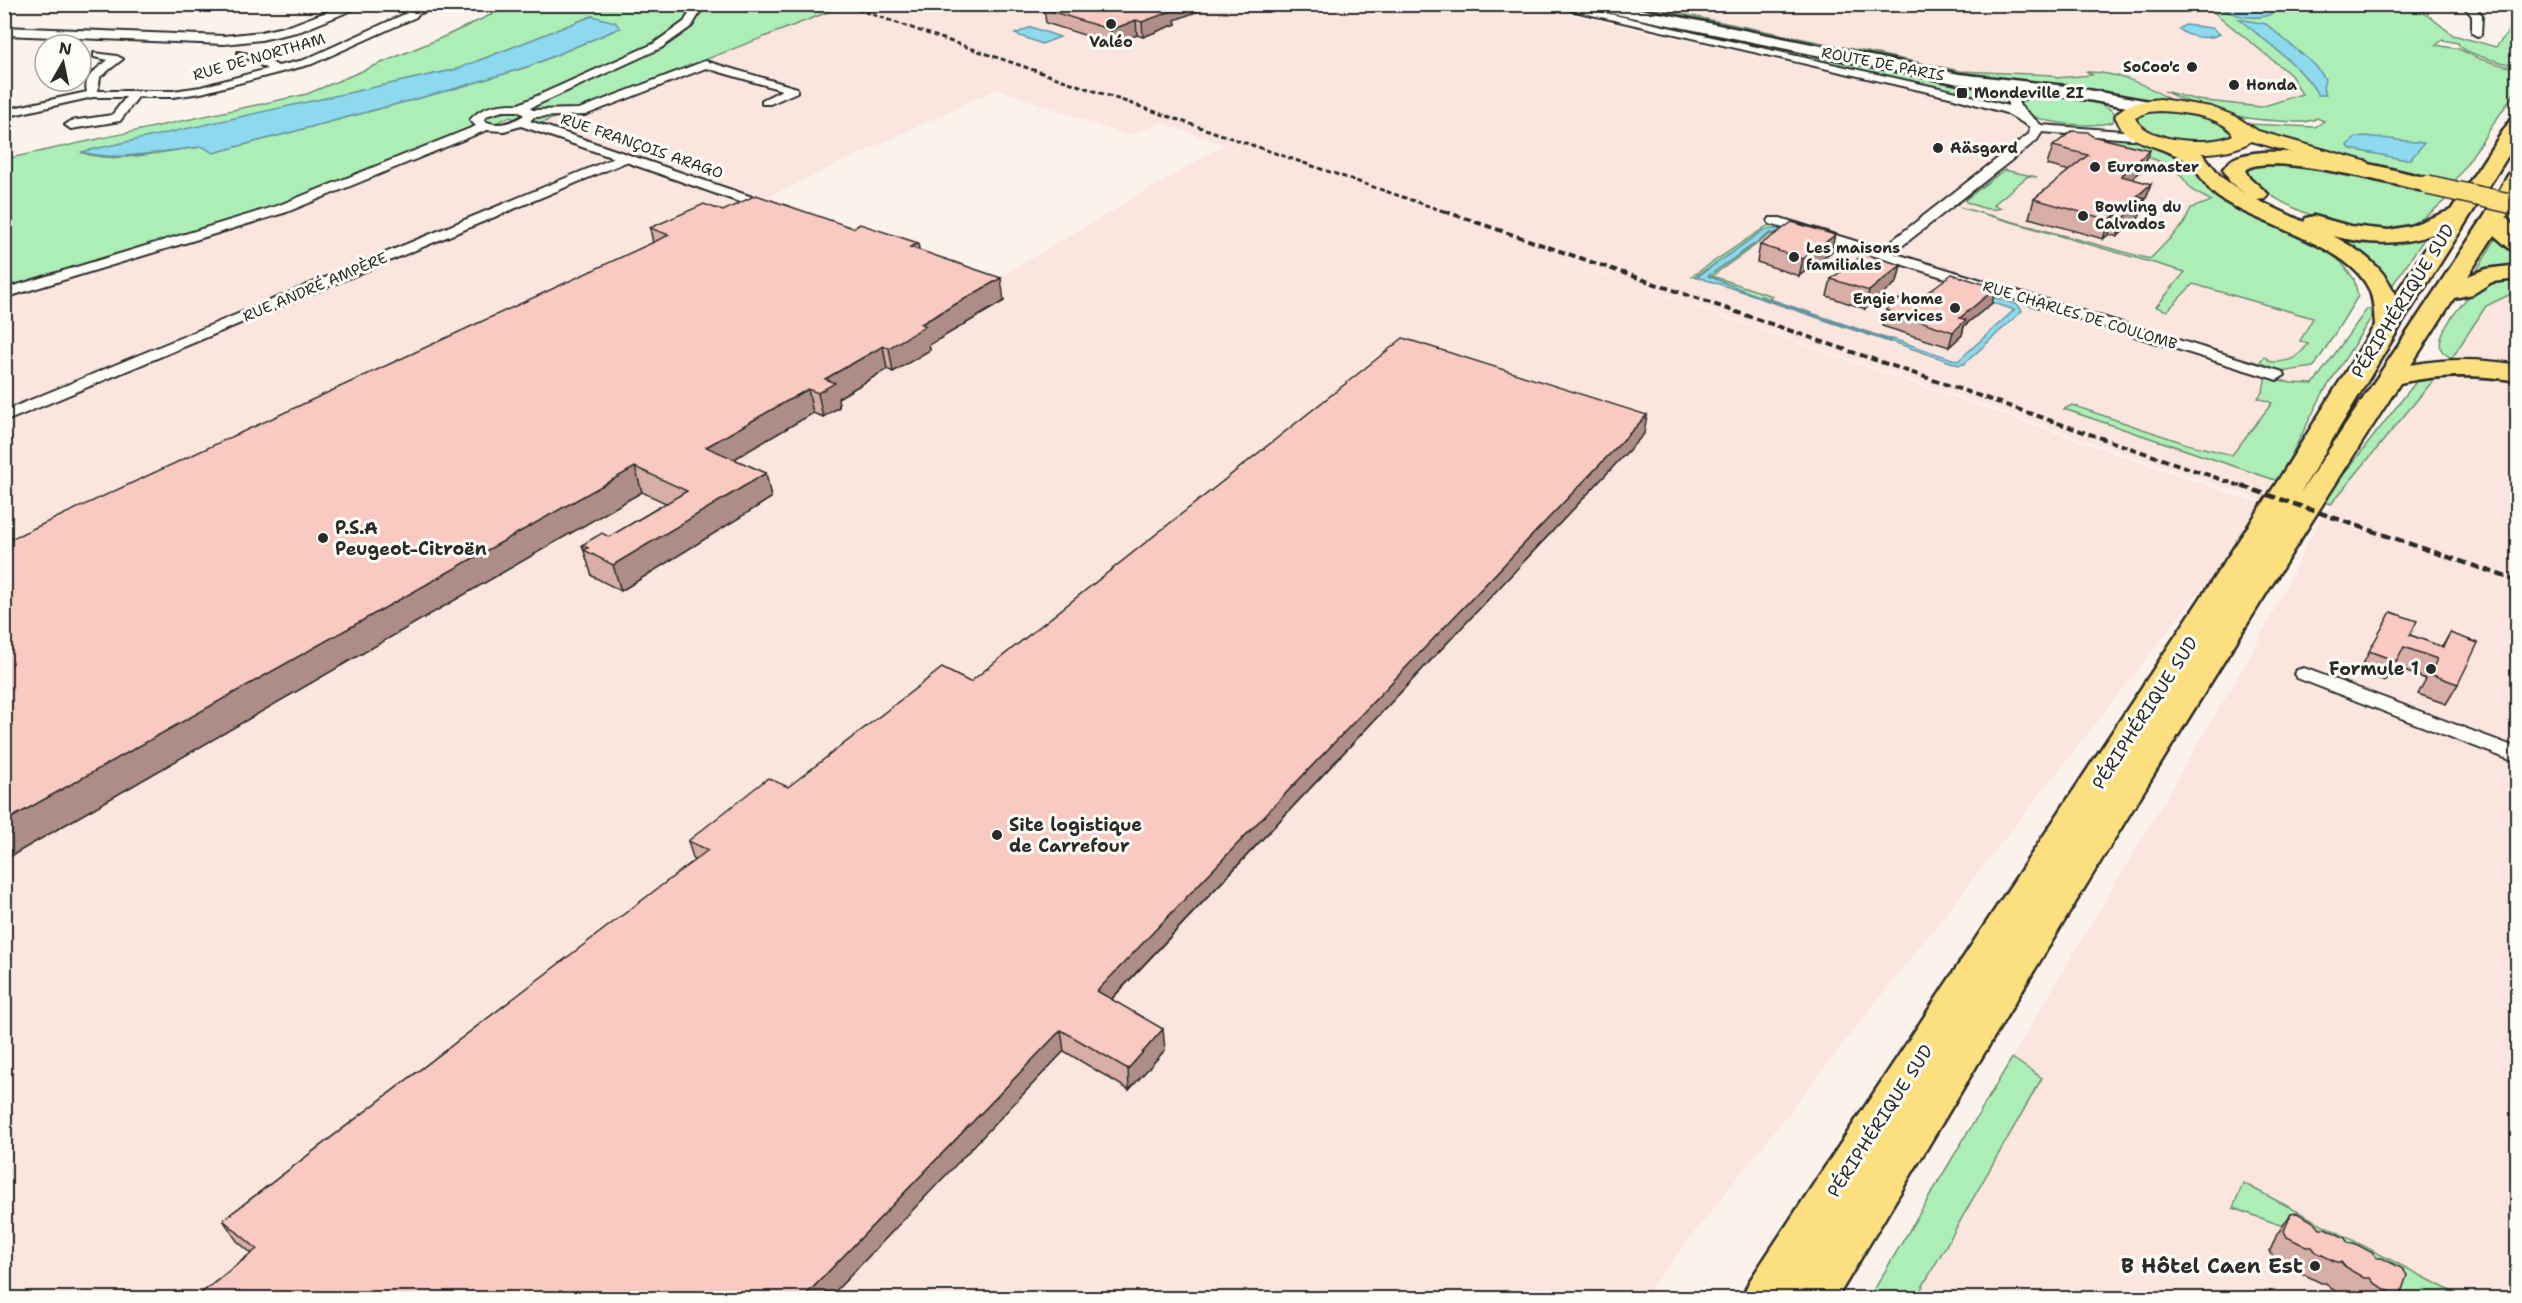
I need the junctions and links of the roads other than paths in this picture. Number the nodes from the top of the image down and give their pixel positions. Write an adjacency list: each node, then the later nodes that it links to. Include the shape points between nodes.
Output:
1 (361, 4): 10 (street, via 296,28 224,40)
2 (388, 4): 9 (street)
3 (442, 4): 9 (street, RUE DE NORTHAM)
4 (700, 4): 23 (street, via 688,24 657,46)
5 (1549, 4): 25 (street, via 1939,91)
6 (1591, 4): 11 (main road, ROUTE DE PARIS)
7 (1611, 4): 11 (main road, ROUTE DE PARIS)
8 (2467, 4): 12 (street, via 2478,15)
9 (414, 12): 15 (street, RUE DE NORTHAM, via 327,55)
10 (4, 31)
11 (1725, 32): 16 (main road, ROUTE DE PARIS, via 1959,79)
12 (2477, 33)
13 (242, 54): 15 (street)
14 (98, 55): 17 (street, via 117,59 95,76)
15 (276, 70): 18 (street, RUE DE NORTHAM, via 201,90)
16 (2042, 90): 19 (main road, ROUTE DE PARIS); 21 (main road, ROUTE DE PARIS)
17 (93, 94): 18 (street, RUE DE NORTHAM); 22 (street, RUE DE NORTHAM)
18 (134, 95): 27 (street, via 116,118)
19 (2063, 95): 24 (main road, ROUTE DE PARIS, via 2103,102 2119,110); 25 (street, via 2035,93 2015,97 2013,104)
20 (765, 102): 23 (street, via 793,90 705,64 581,112)
21 (2149, 106): 24 (main road, via 2130,111); 30 (main road, via 2209,112 2229,120)
22 (4, 114)
23 (524, 115): 28 (street, via 504,127); 28 (street, via 500,108 476,120); 31 (street, RUE FRANÇOIS ARAGO)
24 (2125, 119): 25 (street, via 2098,128); 29 (main road, via 2132,128)
25 (2031, 122): 29 (street, via 2060,131 2110,131); 41 (street, via 2033,137)
26 (2517, 123): 37 (highway, PÉRIPHÉRIQUE SUD)
27 (71, 125)
28 (486, 126): 43 (street, via 282,209)
29 (2152, 138): 30 (main road, via 2193,147); 45 (highway, via 2196,158 2222,191 2361,264 2379,283)
30 (2229, 142): 33 (main road); 34 (highway, via 2214,156 2222,172 2242,189)
31 (625, 158): 35 (street, RUE FRANÇOIS ARAGO); 49 (street, RUE ANDRÉ AMPÈRE)
32 (2517, 177): 38 (highway, PÉRIPHÉRIQUE SUD)
33 (2429, 183): 34 (highway, via 2306,162 2241,162 2235,173); 36 (main road, bridge)
34 (2257, 194): 37 (highway, via 2319,224 2365,235 2408,234)
35 (753, 202)
36 (2517, 203)
37 (2457, 215): 45 (highway, PÉRIPHÉRIQUE SUD)
38 (2495, 217): 40 (highway); 44 (highway, PÉRIPHÉRIQUE SUD)
39 (1775, 221): 41 (street, RUE CHARLES DE COULOMB)
40 (2517, 244)
41 (1883, 254): 47 (street, RUE CHARLES DE COULOMB)
42 (2517, 272): 44 (highway, via 2486,276 2464,289)
43 (9, 292)
44 (2446, 292): 48 (highway, PÉRIPHÉRIQUE SUD)
45 (2388, 325): 52 (highway, PÉRIPHÉRIQUE SUD, via 2289,487)
46 (2517, 373): 48 (highway, via 2456,366)
47 (2277, 375)
48 (2390, 377): 53 (highway, PÉRIPHÉRIQUE SUD, via 2122,797)
49 (4, 417)
50 (2304, 674): 51 (street)
51 (2517, 756)
52 (1766, 1299)
53 (1811, 1299)

